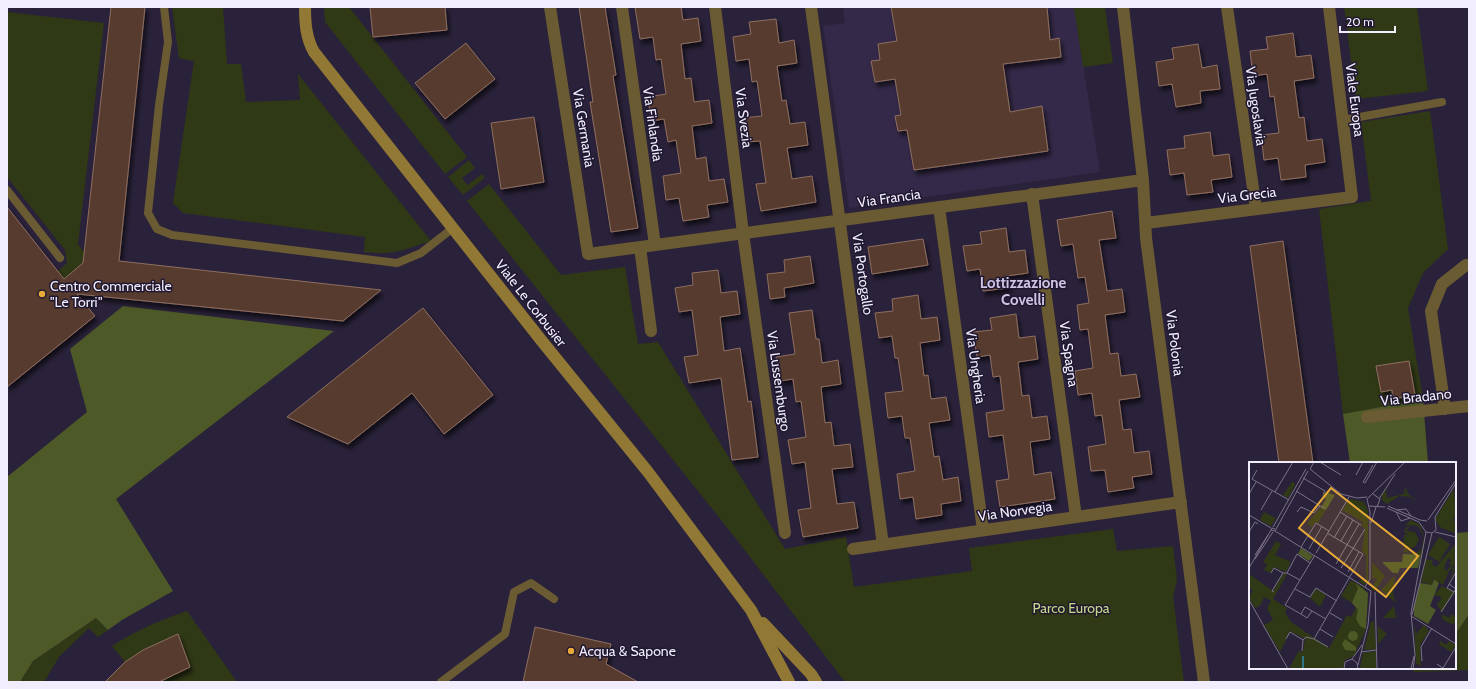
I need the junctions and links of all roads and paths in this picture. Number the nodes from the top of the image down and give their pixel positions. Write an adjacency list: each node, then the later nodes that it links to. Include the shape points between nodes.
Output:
1 (164, 7): 20 (lane, via 168,42 148,213 157,229 172,235 397,263 421,253)
2 (305, 7): 20 (street, Viale Le Corbusier, via 309,42 314,52)
3 (550, 7): 24 (street, Via Germania)
4 (622, 7): 22 (street, Via Finlandia)
5 (715, 7): 21 (street, Via Svezia)
6 (811, 7): 18 (street, Via Portogallo)
7 (1123, 7): 12 (street, Via Polonia)
8 (1227, 7): 17 (street, Via Jugoslavia)
9 (1329, 7): 11 (street, Viale Europa)
10 (1442, 102): 11 (lane)
11 (1343, 120): 15 (street, Viale Europa)
12 (1143, 180): 14 (street, Via Francia); 19 (street, Via Polonia)
13 (7, 190): 25 (lane)
14 (1032, 194): 16 (street, Via Francia); 32 (street, Via Spagna)
15 (1352, 197): 17 (street, Via Grecia)
16 (939, 207): 18 (street, Via Francia); 33 (street, Via Ungheria)
17 (1256, 209): 19 (street, Via Grecia)
18 (840, 220): 21 (street, Via Francia); 35 (street, Via Portogallo)
19 (1146, 223): 31 (street, Via Polonia)
20 (453, 228): 38 (street, Viale Le Corbusier, via 648,472)
21 (743, 233): 22 (street, Via Francia); 34 (street, Via Lussemburgo)
22 (655, 245): 23 (street, Via Francia)
23 (640, 247): 24 (street, Via Francia); 27 (street)
24 (588, 254)
25 (60, 258)
26 (1467, 265): 29 (street, via 1442,284 1431,311)
27 (652, 331)
28 (1469, 406): 29 (street, Via Bradano)
29 (1444, 409): 30 (street, Via Bradano)
30 (1367, 417)
31 (1181, 502): 32 (street, Via Norvegia); 42 (street, Via Polonia)
32 (1076, 517): 33 (street, Via Norvegia)
33 (983, 530): 35 (street, Via Norvegia)
34 (786, 533)
35 (883, 545): 36 (street, Via Norvegia)
36 (853, 549)
37 (554, 599): 39 (lane, via 532,582 514,592 505,634)
38 (751, 610): 40 (street, Viale Le Corbusier); 41 (street, Viale Le Corbusier)
39 (441, 682)
40 (789, 682)
41 (816, 682)
42 (1204, 682)

